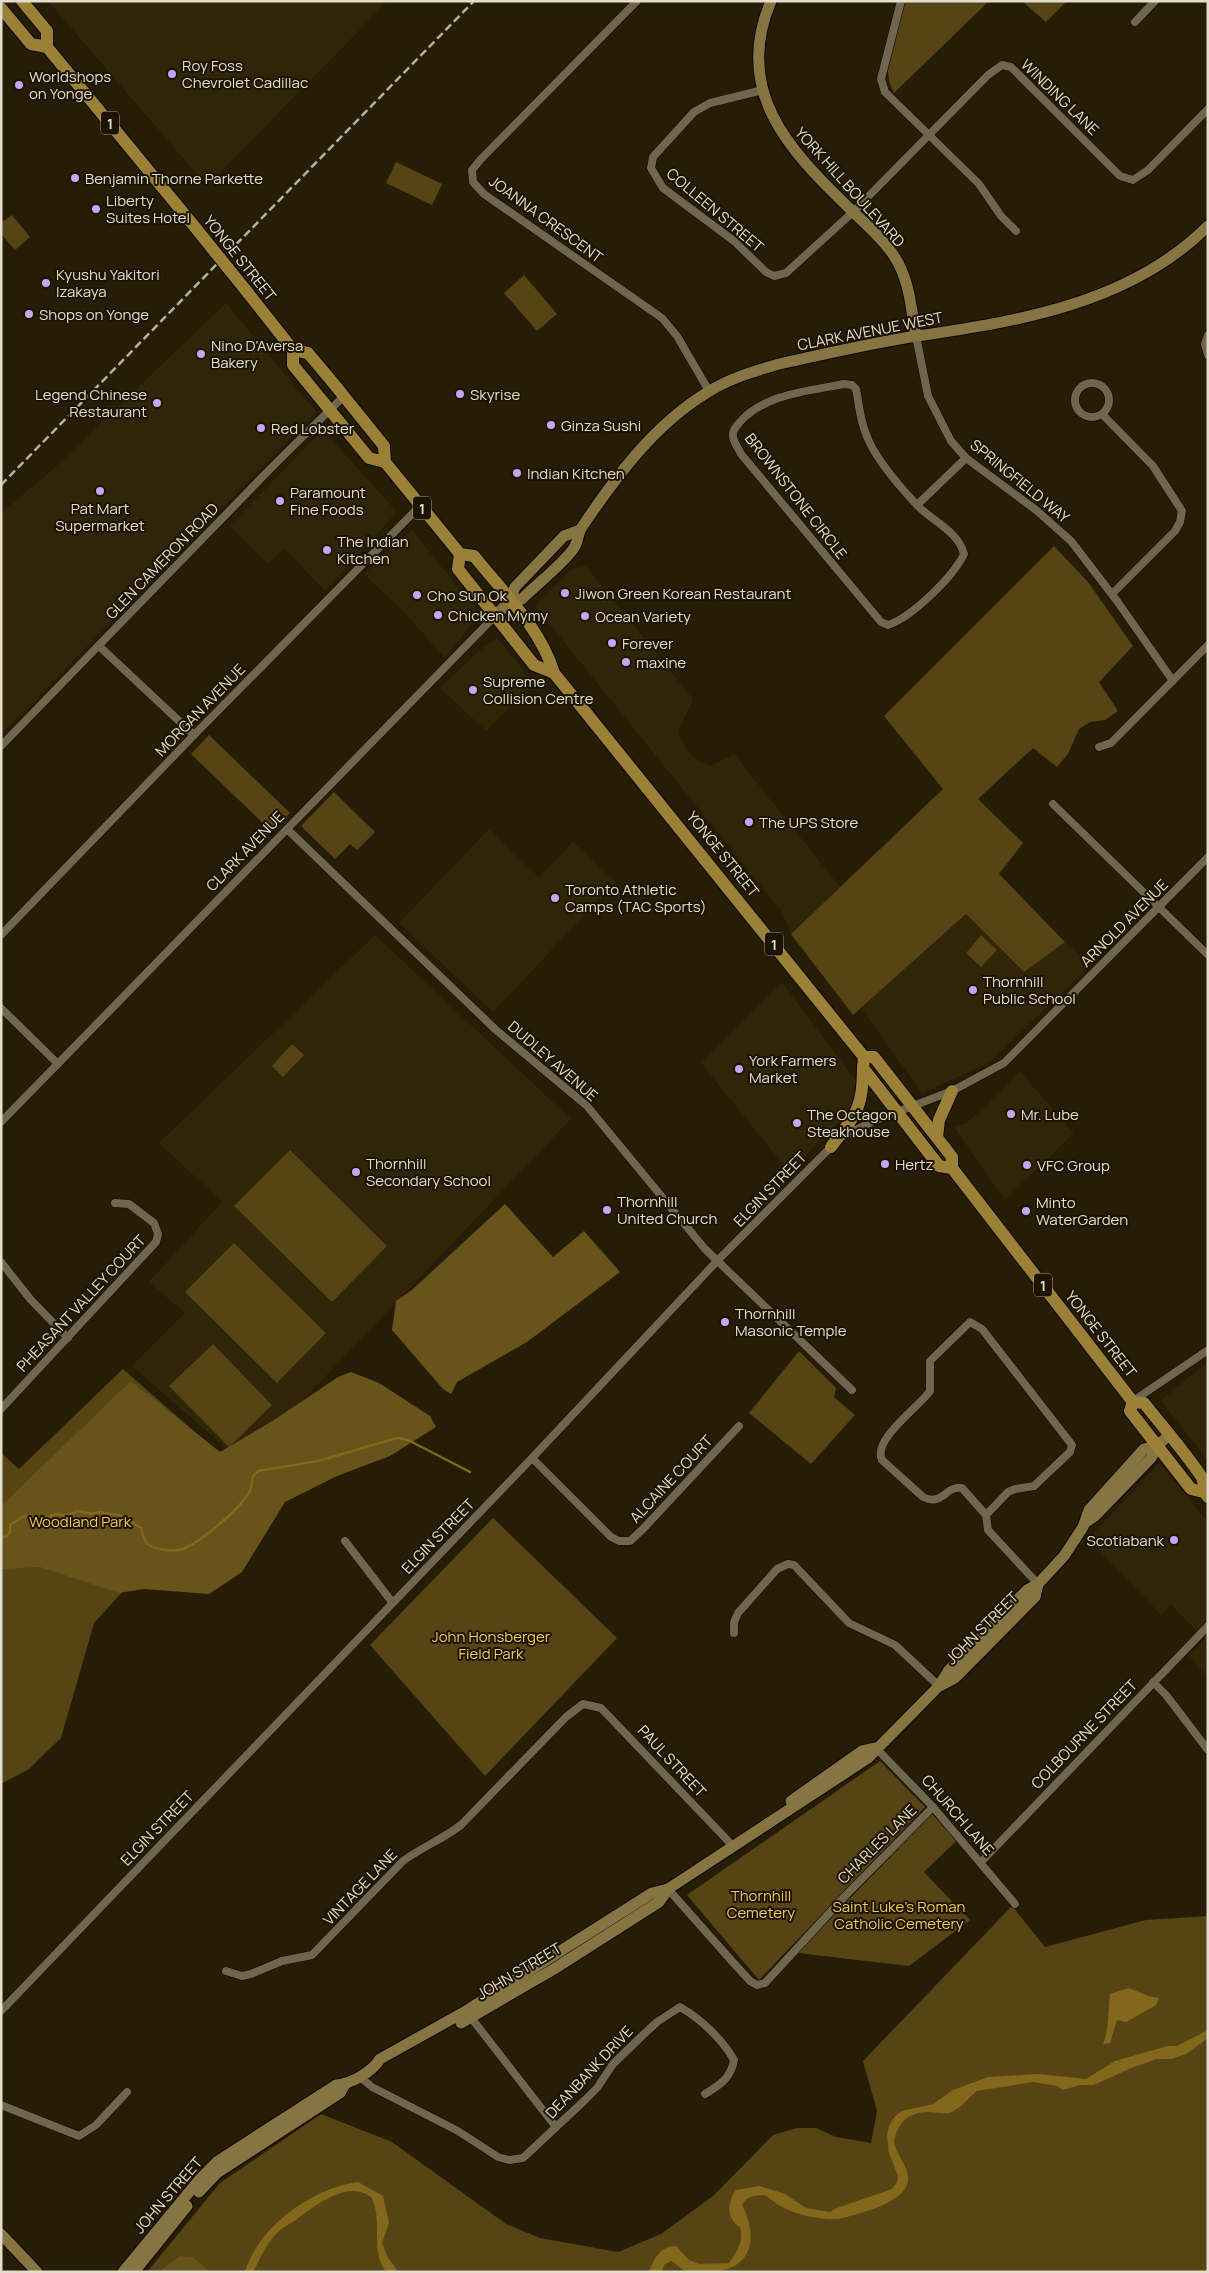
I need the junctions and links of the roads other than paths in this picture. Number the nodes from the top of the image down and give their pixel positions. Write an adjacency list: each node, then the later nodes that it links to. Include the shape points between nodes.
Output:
1 (22, 1): 8 (main road, YONGE STREET / 1, via 47,31)
2 (636, 1): 19 (street, JOANNA CRESCENT, via 481,159 472,170 473,182 484,194 662,318 677,336)
3 (772, 1): 9 (main road, YORK HILL BOULEVARD, via 760,46)
4 (901, 1): 11 (street, via 881,79 885,92)
5 (1155, 1): 7 (street)
6 (1, 8): 8 (main road, YONGE STREET / 1, via 30,44)
7 (1135, 22)
8 (47, 47): 17 (main road, YONGE STREET / 1, bridge)
9 (762, 90): 12 (main road, YORK HILL BOULEVARD, via 770,113 794,152); 12 (street, COLLEEN STREET, via 710,103 694,112 653,156 651,168 663,188 734,241 774,276 786,273)
10 (1208, 109): 11 (street, WINDING LANE, via 1148,170 1133,180 1120,176 1011,66 1002,66 988,75)
11 (929, 135): 12 (street, WINDING LANE); 14 (street, via 979,184 1001,216)
12 (853, 212): 16 (main road, YORK HILL BOULEVARD, via 901,267)
13 (1208, 226): 16 (main road, CLARK AVENUE WEST, via 1170,259 1093,298 1042,314)
14 (1016, 231)
15 (1208, 334): 18 (street, via 1205,344)
16 (916, 336): 19 (main road, CLARK AVENUE WEST, via 779,364); 23 (street, SPRINGFIELD WAY, via 928,396 946,433)
17 (293, 350): 20 (main road, YONGE STREET / 1, via 308,353); 21 (main road, YONGE STREET / 1, via 293,365)
18 (1208, 355)
19 (709, 391): 29 (main road, CLARK AVENUE WEST, via 669,420 645,444 580,530 574,548 522,599)
20 (344, 396): 21 (street, GLEN CAMERON ROAD); 24 (main road, YONGE STREET / 1, via 384,446)
21 (330, 410): 24 (main road, YONGE STREET / 1, via 369,458); 32 (street, GLEN CAMERON ROAD)
22 (1102, 414): 22 (street, via 1108,404 1107,393 1100,385 1084,386 1076,394 1078,410 1087,416); 28 (street, via 1152,466 1182,511 1175,531)
23 (966, 458): 25 (street); 28 (street, SPRINGFIELD WAY, via 1036,510 1071,541)
24 (385, 462): 26 (main road, YONGE STREET / 1)
25 (917, 505): 25 (street, BROWNSTONE CIRCLE, via 953,534 964,554 955,569 928,596 897,622 888,625 881,622 748,461 732,437 733,430 757,408 776,398 852,385 856,389 866,435 889,473)
26 (420, 506): 27 (main road, YONGE STREET / 1); 35 (street, MORGAN AVENUE)
27 (460, 554): 29 (main road, YONGE STREET / 1, via 474,556); 30 (main road, YONGE STREET / 1, via 458,569)
28 (1112, 594): 34 (street, SPRINGFIELD WAY)
29 (510, 601): 30 (main road, CLARK AVENUE); 33 (main road, YONGE STREET / 1, via 549,654)
30 (496, 615): 33 (main road, YONGE STREET / 1, via 534,665); 39 (street, CLARK AVENUE)
31 (1208, 645): 34 (street)
32 (99, 646): 35 (street); 36 (street, GLEN CAMERON ROAD)
33 (554, 673): 45 (main road, YONGE STREET / 1)
34 (1173, 680): 37 (street, via 1111,743)
35 (194, 735): 42 (street, MORGAN AVENUE)
36 (1, 746)
37 (1100, 747)
38 (1053, 804): 41 (street)
39 (287, 829): 46 (street, CLARK AVENUE); 55 (street, DUDLEY AVENUE, via 496,1030 587,1106 705,1249)
40 (1208, 858): 41 (street, ARNOLD AVENUE)
41 (1159, 907): 43 (street); 47 (street, ARNOLD AVENUE, via 1004,1063)
42 (1, 935)
43 (1208, 955)
44 (1, 1008): 46 (street)
45 (864, 1063): 48 (main road, YONGE STREET / 1, via 874,1058); 49 (main road, YONGE STREET / 1); 52 (main road, via 861,1101 855,1115)
46 (58, 1064): 50 (street, CLARK AVENUE)
47 (952, 1091): 48 (street, ARNOLD AVENUE); 51 (main road, via 939,1120)
48 (913, 1107): 49 (street, ELGIN STREET); 51 (main road, YONGE STREET / 1)
49 (896, 1113): 52 (street, ELGIN STREET, via 846,1134); 53 (main road, YONGE STREET / 1, via 939,1166)
50 (1, 1122)
51 (937, 1137): 53 (main road, YONGE STREET / 1, via 952,1157)
52 (830, 1147): 55 (street, ELGIN STREET)
53 (952, 1168): 60 (main road, YONGE STREET / 1)
54 (115, 1203): 57 (street, PHEASANT VALLEY COURT, via 129,1204 154,1223 158,1234 156,1242)
55 (718, 1260): 59 (street, DUDLEY AVENUE); 65 (street, ELGIN STREET)
56 (1, 1262): 57 (street, via 31,1300)
57 (68, 1338): 61 (street, PHEASANT VALLEY COURT)
58 (1208, 1350): 60 (street)
59 (852, 1390)
60 (1133, 1402): 63 (main road, YONGE STREET / 1, via 1144,1403); 64 (main road, YONGE STREET / 1, via 1130,1411)
61 (1, 1409)
62 (739, 1426): 65 (street, ALCAINE COURT, via 630,1541 611,1537)
63 (1169, 1435): 64 (main road, JOHN STREET); 66 (main road, YONGE STREET / 1, via 1203,1478)
64 (1157, 1446): 66 (main road, YONGE STREET / 1, via 1191,1489); 69 (main road, JOHN STREET, via 1144,1449 1089,1510 1086,1522 1064,1556)
65 (532, 1458): 70 (street, ELGIN STREET)
66 (1205, 1494)
67 (986, 1515): 67 (street, via 1008,1492 1034,1486 1070,1452 1072,1445 982,1329 970,1322 930,1361 930,1391 884,1440 879,1451 882,1460 923,1497 939,1499 953,1488 962,1488); 69 (street, via 988,1530)
68 (345, 1541): 70 (street)
69 (1038, 1584): 74 (main road, JOHN STREET, via 1027,1590 955,1664)
70 (392, 1602): 84 (street, ELGIN STREET)
71 (1208, 1626): 73 (street, COLBOURNE STREET)
72 (734, 1633): 74 (street, via 738,1613 777,1569 788,1564 794,1566 849,1623 895,1645)
73 (1153, 1682): 77 (street); 80 (street, COLBOURNE STREET)
74 (939, 1686): 76 (main road, JOHN STREET)
75 (587, 1703): 79 (street, PAUL STREET, via 601,1708 610,1716); 83 (street, VINTAGE LANE, via 576,1708 461,1825 403,1861 312,1955 282,1961 242,1976)
76 (876, 1748): 78 (street, CHURCH LANE); 79 (main road, JOHN STREET, via 862,1751 747,1830)
77 (1208, 1750)
78 (933, 1807): 80 (street, CHURCH LANE); 81 (street, CHARLES LANE, via 765,1983 757,1985 750,1981)
79 (732, 1845): 81 (main road, JOHN STREET)
80 (981, 1862): 82 (street, CHURCH LANE)
81 (668, 1889): 85 (main road, JOHN STREET, via 652,1893)
82 (1015, 1904)
83 (226, 1971)
84 (1, 2011)
85 (468, 2014): 86 (main road, JOHN STREET, via 380,2059 376,2066); 91 (street)
86 (359, 2076): 87 (main road, JOHN STREET); 91 (street, DEANBANK DRIVE, via 372,2087 498,2157 509,2160 523,2158)
87 (345, 2084): 94 (main road, JOHN STREET, via 336,2085 218,2161); 95 (main road, JOHN STREET, via 340,2093 216,2173)
88 (127, 2092): 90 (street, via 96,2125 79,2136)
89 (705, 2094): 91 (street, DEANBANK DRIVE, via 731,2074 734,2060 708,2028 680,2007 656,2022 613,2064 597,2088)
90 (1, 2105)
91 (556, 2127)
92 (1, 2234): 93 (main road)
93 (37, 2272)
94 (123, 2272)
95 (134, 2272)

